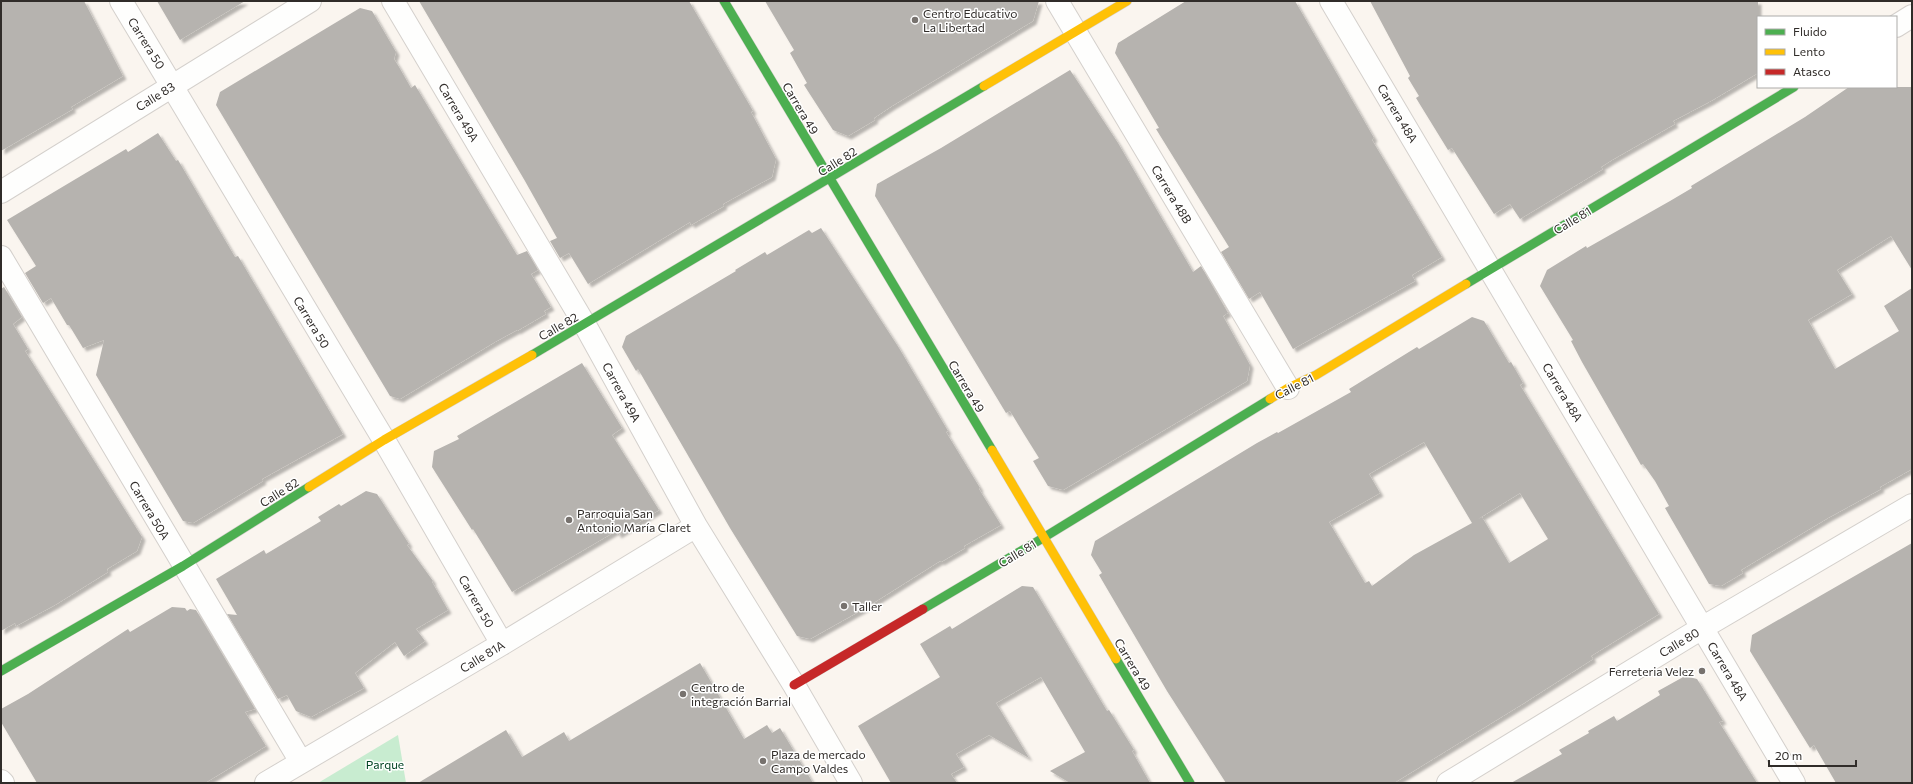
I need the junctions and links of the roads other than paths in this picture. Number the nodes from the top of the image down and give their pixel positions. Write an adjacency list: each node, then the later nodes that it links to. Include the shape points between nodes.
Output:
1 (120, 1): 11 (street, Carrera 50)
2 (310, 1): 11 (street, Calle 83)
3 (393, 1): 17 (street, Carrera 49A)
4 (724, 1): 13 (street, Carrera 49)
5 (1057, 1): 10 (street, Carrera 48B)
6 (1127, 1): 10 (street, Calle 82)
7 (1331, 1): 16 (street, Carrera 48A)
8 (1912, 16): 9 (street)
9 (1897, 25)
10 (1076, 32): 13 (street, Calle 82); 18 (street, Carrera 48B)
11 (172, 85): 14 (street, Calle 83); 19 (street, Carrera 50)
12 (1792, 88): 16 (street, Calle 81)
13 (830, 180): 17 (street, Calle 82); 22 (street, Carrera 49)
14 (1, 192)
15 (1, 257): 23 (street, Carrera 50A)
16 (1491, 270): 18 (street, Calle 81, via 1316,375); 24 (street, Carrera 48A)
17 (585, 325): 19 (street, Calle 82); 21 (street, Carrera 49A)
18 (1288, 388): 22 (street, Calle 81)
19 (384, 440): 23 (street, Calle 82); 25 (street, Carrera 50)
20 (1912, 505): 24 (street, Calle 80)
21 (696, 526): 25 (street, Calle 81A); 27 (street, Carrera 49A)
22 (1043, 538): 27 (street, Calle 81); 31 (street, Carrera 49)
23 (183, 566): 26 (street, Calle 82); 28 (street, Carrera 50A)
24 (1702, 628): 32 (street, Calle 80); 33 (street, Carrera 48A)
25 (502, 644): 28 (street, Calle 81A)
26 (1, 671)
27 (794, 685): 30 (street, Carrera 49A)
28 (301, 762): 29 (street, Calle 81A)
29 (266, 783)
30 (852, 783)
31 (1190, 783)
32 (1448, 783)
33 (1794, 783)

